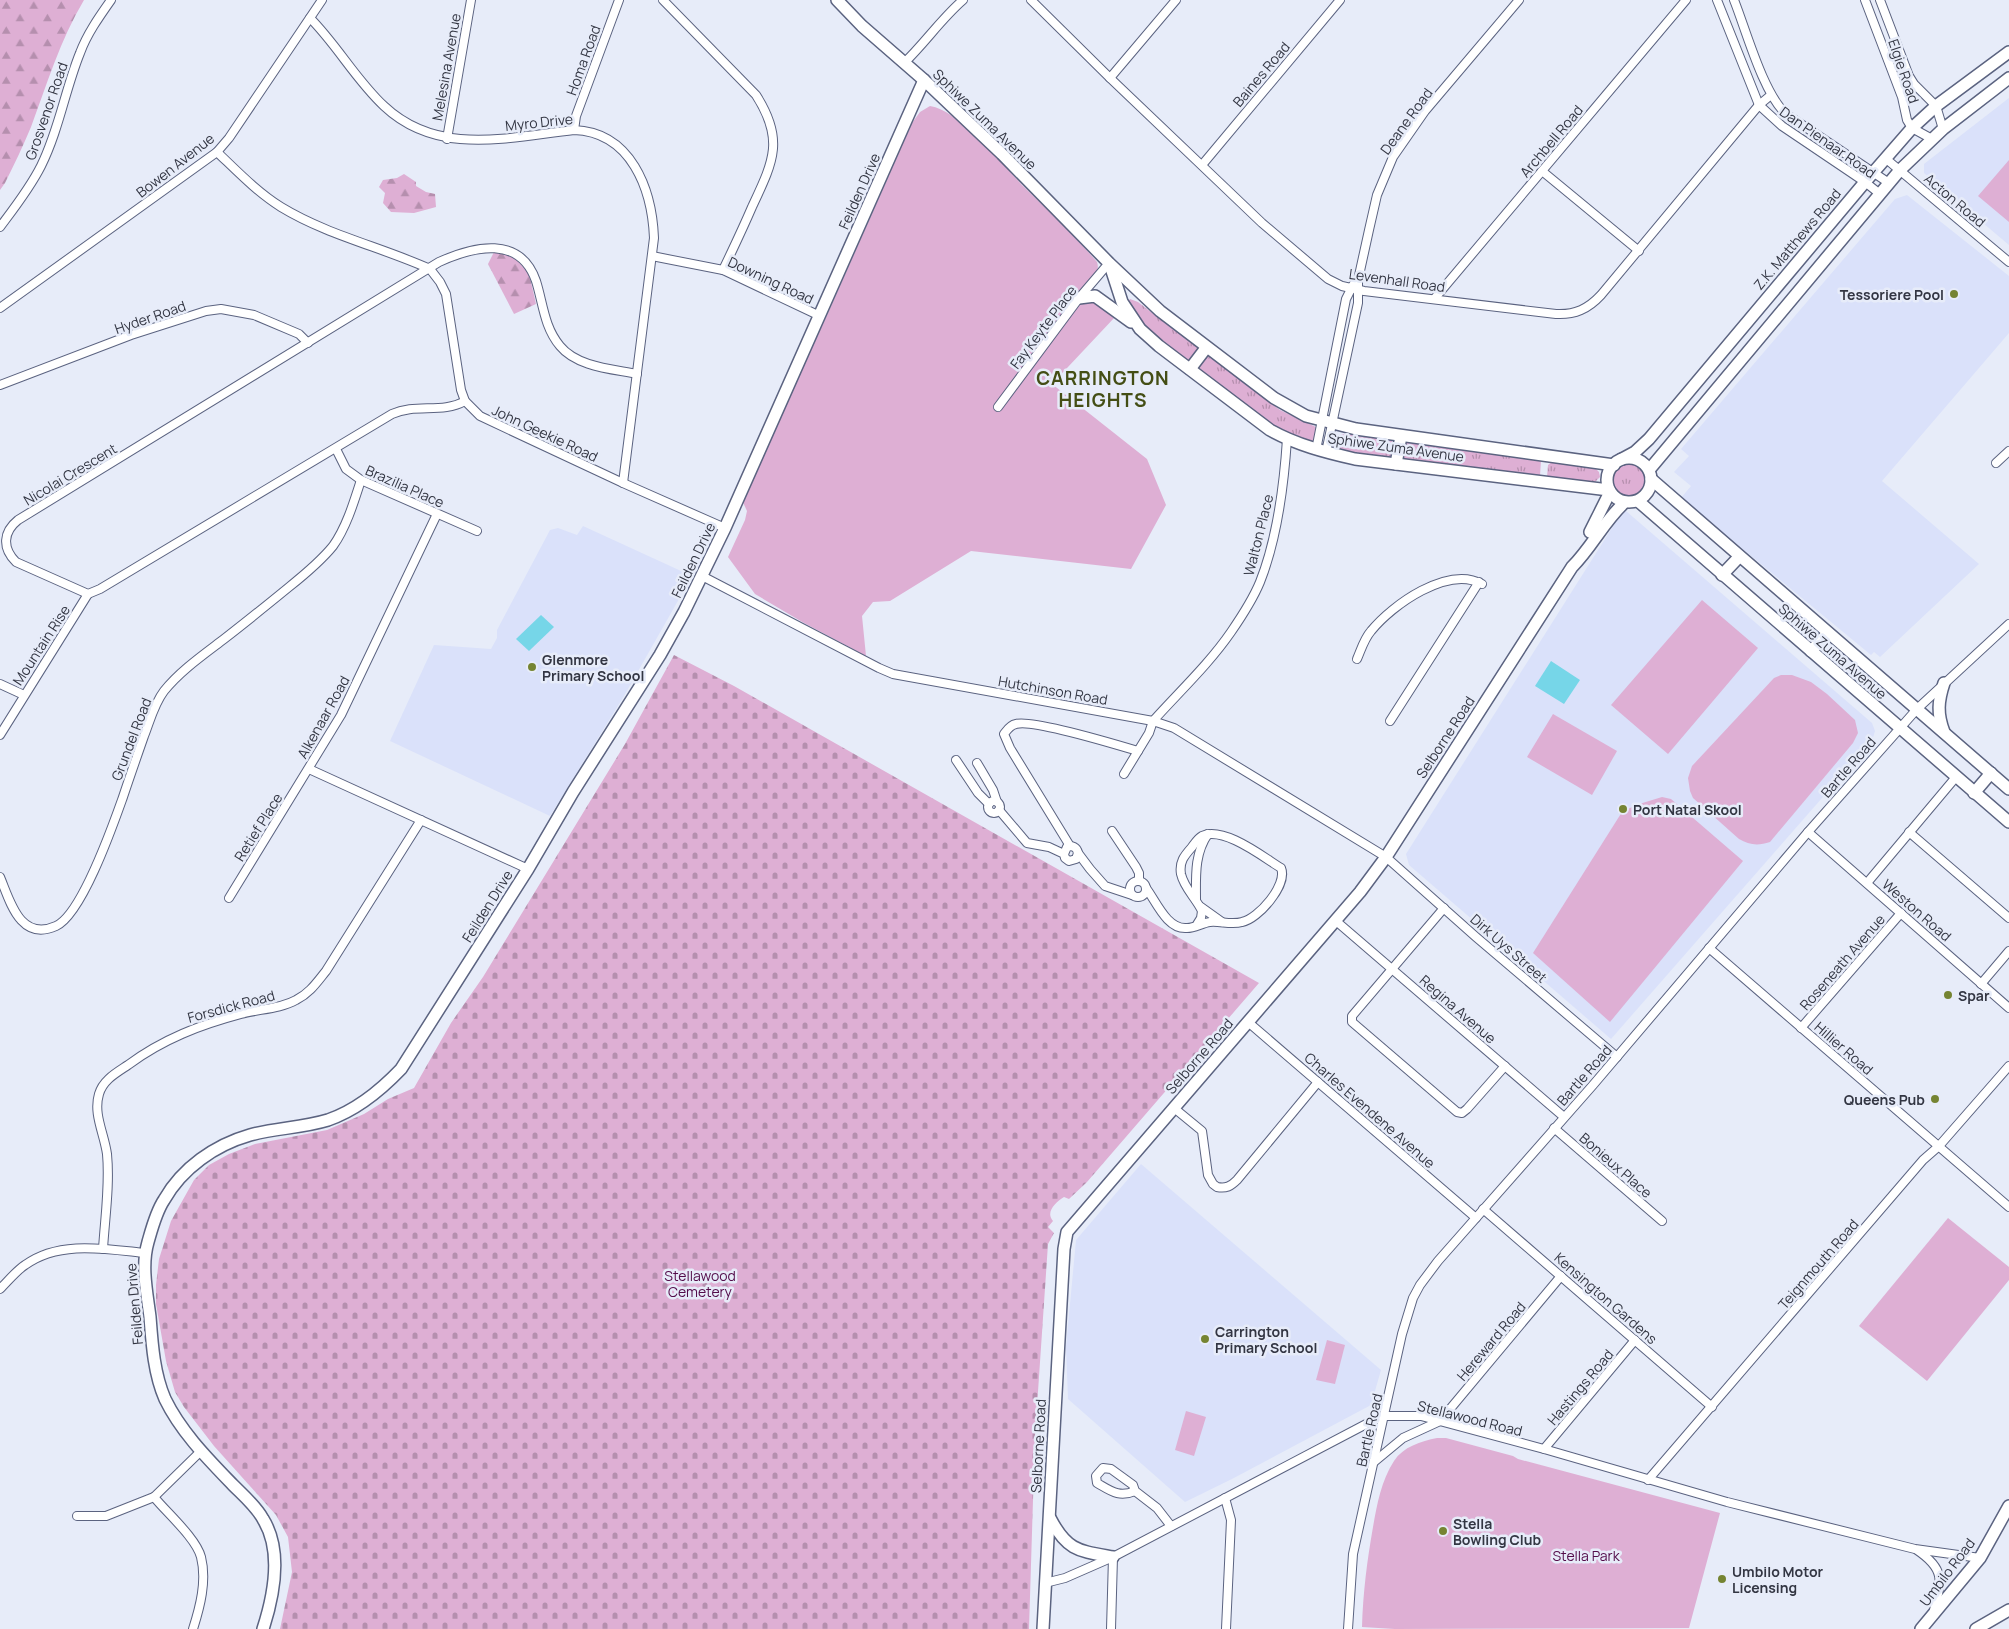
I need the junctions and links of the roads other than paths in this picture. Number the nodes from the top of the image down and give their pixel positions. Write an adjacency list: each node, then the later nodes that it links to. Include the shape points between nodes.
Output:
1 (110, 0): 40 (street, Grosvenor Road, via 80,54 41,166)
2 (322, 0): 17 (street, Bowen Avenue)
3 (470, 0): 29 (street, Melesina Avenue)
4 (619, 0): 28 (street, Homa Road, via 576,116)
5 (663, 0): 46 (street, via 756,95 771,125 771,167)
6 (837, 0): 19 (street, Sphiwe Zuma Avenue)
7 (963, 0): 19 (street)
8 (1031, 0): 20 (street, Levenhall Road)
9 (1176, 0): 20 (street)
10 (1340, 0): 33 (street, Baines Road)
11 (1519, 0): 47 (street, Deane Road, via 1425,111 1393,157 1377,195)
12 (1686, 0): 35 (street, Archbell Road)
13 (1717, 0): 24 (street, Dan Pienaar Road)
14 (1734, 0): 23 (street, Dan Pienaar Road)
15 (1880, 0): 16 (street); 25 (street, Elgie Road, via 1909,76)
16 (1866, 4): 26 (street, Elgie Road)
17 (310, 18): 29 (street, Myro Drive, via 384,107 410,125); 31 (street, Bowen Avenue)
18 (2009, 52): 25 (street, Z.K. Matthews Road)
19 (904, 63): 22 (street, Sphiwe Zuma Avenue)
20 (1110, 78): 33 (street, Levenhall Road)
21 (2009, 78): 27 (street)
22 (924, 80): 44 (street, Sphiwe Zuma Avenue); 53 (street, Feilden Drive)
23 (1771, 95): 24 (street, Levenhall Road); 36 (street, Dan Pienaar Road, via 1786,114)
24 (1759, 105): 37 (street, Dan Pienaar Road, via 1782,126); 41 (street, Levenhall Road)
25 (1936, 106): 26 (street, Z.K. Matthews Road); 27 (street, Elgie Road)
26 (1912, 128): 30 (street); 32 (street, Z.K. Matthews Road)
27 (1943, 129): 30 (street)
28 (574, 130): 29 (street, Myro Drive, via 479,140); 42 (street, Myro Drive, via 586,130 613,142 636,169 650,201 654,238)
29 (447, 139)
30 (1932, 139): 34 (street)
31 (217, 152): 45 (street, via 255,188 280,206 313,224); 52 (street, Bowen Avenue)
32 (1885, 158): 34 (street, Acton Road); 36 (street, Z.K. Matthews Road)
33 (1202, 165): 48 (street, Levenhall Road, via 1262,223 1328,279)
34 (1900, 170): 38 (street); 43 (street, Acton Road)
35 (1542, 171): 41 (street); 51 (street, Archbell Road)
36 (1873, 172): 37 (street, Z.K. Matthews Road); 38 (street, Dan Pienaar Road)
37 (1865, 182): 39 (street, Dan Pienaar Road); 68 (street, Z.K. Matthews Road, via 1649,440)
38 (1889, 183): 39 (street)
39 (1880, 194): 71 (street)
40 (0, 227)
41 (1639, 250): 51 (street, Levenhall Road, via 1594,303 1578,312 1569,314)
42 (652, 256): 46 (street, Downing Road); 58 (street, Myro Drive)
43 (2009, 262)
44 (1109, 263): 50 (street, Fay Keyte Place); 54 (street, Sphiwe Zuma Avenue, via 1122,302); 56 (street, Sphiwe Zuma Avenue)
45 (430, 269): 55 (street, Nicolai Crescent); 58 (street, Nicolai Crescent, via 454,255 472,250 492,247 518,255 532,272 546,319 560,347 593,365); 60 (street, via 446,294 458,382)
46 (723, 270): 53 (street, Downing Road)
47 (1358, 280): 48 (street, Deane Road); 49 (street, Deane Road)
48 (1350, 288): 49 (street, Levenhall Road); 62 (street, Deane Road)
49 (1359, 290): 51 (street, Levenhall Road); 62 (street, Deane Road)
50 (1079, 298): 54 (street, via 1091,295 1100,298); 61 (street, Fay Keyte Place)
51 (1435, 298)
52 (0, 308)
53 (820, 316): 78 (street, Feilden Drive)
54 (1140, 329): 57 (street, Sphiwe Zuma Avenue)
55 (308, 343): 59 (street, Hyder Road, via 299,334 254,315 206,311); 84 (street, Nicolai Crescent, via 13,524 6,546 16,562)
56 (1206, 348): 57 (street); 62 (street, Sphiwe Zuma Avenue, via 1274,398 1300,413)
57 (1190, 369): 64 (street, Sphiwe Zuma Avenue)
58 (637, 374): 73 (street, Myro Drive)
59 (0, 386)
60 (464, 400): 65 (street, via 447,408 403,409); 73 (street, John Geekie Road, via 472,410 493,423)
61 (998, 407)
62 (1328, 423): 63 (street, Sphiwe Zuma Avenue); 66 (street, Deane Road)
63 (1401, 436): 68 (street, Sphiwe Zuma Avenue); 70 (street)
64 (1287, 440): 66 (street, Sphiwe Zuma Avenue); 93 (street, Walton Place, via 1278,511 1259,583 1235,627 1216,652)
65 (336, 449): 72 (street, Brazilia Place, via 346,469); 84 (street)
66 (1321, 451): 70 (street, Sphiwe Zuma Avenue)
67 (2009, 451): 69 (street)
68 (1618, 462): 71 (street, via 1638,460); 74 (street, via 1607,478)
69 (1996, 463)
70 (1396, 464): 74 (street, Sphiwe Zuma Avenue)
71 (1650, 474): 75 (street, via 1648,492); 80 (street, Sphiwe Zuma Avenue)
72 (361, 480): 77 (street, Brazilia Place); 120 (street, Grundel Road, via 334,545 315,566 196,660 162,693 111,830 67,918 44,930 29,927 18,917)
73 (623, 484): 78 (street, John Geekie Road)
74 (1610, 491): 76 (street); 81 (street, Selborne Road, via 1597,521 1576,552)
75 (1638, 501): 76 (street); 82 (street, Sphiwe Zuma Avenue)
76 (1625, 502): 81 (street, Selborne Road)
77 (437, 514): 79 (street, Brazilia Place); 101 (street, Alkenaar Road, via 352,694)
78 (725, 528): 83 (street, Feilden Drive)
79 (477, 531)
80 (1739, 557): 82 (street); 86 (street, Sphiwe Zuma Avenue)
81 (1572, 567): 116 (street, Selborne Road)
82 (1722, 575): 87 (street, Sphiwe Zuma Avenue)
83 (702, 576): 93 (street, Hutchinson Road, via 893,674); 118 (street, Feilden Drive, via 664,648)
84 (88, 594): 91 (street, Mountain Rise)
85 (2008, 626): 89 (street, Bartle Road)
86 (1828, 633): 87 (street); 92 (street, Sphiwe Zuma Avenue)
87 (1810, 651): 95 (street, Sphiwe Zuma Avenue)
88 (1357, 659): 94 (street, via 1371,631 1408,598 1452,580 1463,578 1481,584 1461,608)
89 (1944, 683): 92 (street, Bartle Road); 97 (street, via 1938,711)
90 (0, 684): 91 (street)
91 (24, 695): 96 (street, Mountain Rise)
92 (1917, 709): 95 (street, Bartle Road); 97 (street, Sphiwe Zuma Avenue)
93 (1153, 721): 98 (street, Walton Place); 116 (street, Hutchinson Road, via 1174,728)
94 (1390, 721)
95 (1899, 728): 104 (street, Sphiwe Zuma Avenue); 111 (street, Bartle Road)
96 (0, 734)
97 (1945, 734): 102 (street, Sphiwe Zuma Avenue)
98 (1138, 751): 103 (street, Walton Place); 114 (street, via 1040,725 1016,723 1008,728 1004,734 1010,748)
99 (956, 760): 107 (street, via 978,793)
100 (977, 763): 107 (street, via 993,790)
101 (309, 769): 108 (street, Alkenaar Road); 127 (street, Retief Place)
102 (1991, 773): 105 (street, Sphiwe Zuma Avenue); 106 (street)
103 (1124, 774)
104 (1956, 777): 106 (street, Sphiwe Zuma Avenue); 112 (street)
105 (2009, 789)
106 (1974, 793): 109 (street, Sphiwe Zuma Avenue)
107 (993, 803): 114 (street, via 989,809 992,813 999,810 1025,841)
108 (421, 820): 118 (street, Alkenaar Road); 156 (street, Forsdick Road, via 326,971 310,991 287,1004 190,1029 165,1040 103,1085 97,1112 107,1169)
109 (2009, 822)
110 (1112, 831): 121 (street, via 1139,873)
111 (1808, 832): 122 (street, Weston Road); 137 (street, Bartle Road)
112 (1910, 832): 122 (street); 133 (street)
113 (1208, 834): 128 (street, via 1196,864); 128 (street, via 1199,838 1181,864 1183,880); 135 (street, via 1222,835 1247,846 1282,868 1283,872 1283,878 1265,908 1241,922)
114 (1067, 849): 115 (street, via 1076,848); 117 (street, via 1065,858)
115 (1078, 853): 117 (street, via 1076,859); 119 (street)
116 (1386, 857): 131 (street, Dirk Uys Street); 134 (street, Selborne Road)
117 (1069, 861): 119 (street)
118 (528, 869): 157 (street, Feilden Drive, via 414,1050 384,1087 351,1110 328,1120 249,1135 208,1153 164,1200)
119 (1090, 869): 125 (street, via 1105,886)
120 (0, 877)
121 (1139, 880): 123 (street); 124 (street)
122 (1867, 883): 132 (street, Weston Road)
123 (1130, 884): 125 (street); 126 (street, via 1129,889)
124 (1146, 888): 126 (street, via 1144,895); 129 (street)
125 (1119, 890): 126 (street)
126 (1134, 896): 129 (street)
127 (229, 898)
128 (1196, 900): 130 (street)
129 (1155, 904): 136 (street, via 1173,925 1183,928)
130 (1200, 908): 135 (street); 136 (street, via 1202,916)
131 (1444, 908): 139 (street); 144 (street, Dirk Uys Street)
132 (1901, 913): 140 (street, Weston Road); 143 (street, Roseneath Avenue)
133 (2009, 918)
134 (1336, 921): 139 (street, Regina Avenue); 142 (street, Selborne Road)
135 (1222, 922): 136 (street)
136 (1196, 926)
137 (1709, 948): 143 (street, Hillier Road); 144 (street, Bartle Road)
138 (2009, 951): 140 (street)
139 (1392, 969): 145 (street, Regina Avenue); 145 (street, via 1352,1016 1352,1022 1449,1106 1457,1112 1464,1112)
140 (1981, 984): 141 (street, Weston Road)
141 (2009, 1008)
142 (1248, 1022): 147 (street, Charles Evendene Avenue); 148 (street, Selborne Road)
143 (1801, 1028): 151 (street, Hillier Road)
144 (1617, 1057): 149 (street, Bartle Road)
145 (1505, 1066): 149 (street, Regina Avenue)
146 (2009, 1066): 151 (street, Teignmouth Road)
147 (1318, 1082): 148 (street, via 1237,1180 1225,1188 1217,1187 1210,1180 1202,1131); 154 (street, Charles Evendene Avenue)
148 (1174, 1108): 173 (street, Selborne Road, via 1066,1237)
149 (1564, 1117): 150 (street, Bartle Road)
150 (1554, 1128): 153 (street, Bartle Road); 155 (street, Bonieux Place)
151 (1939, 1146): 152 (street, Hillier Road); 161 (street, Teignmouth Road, via 1923,1160)
152 (2009, 1207)
153 (1483, 1209): 154 (street, Bartle Road); 158 (street, Kensington Gardens)
154 (1476, 1218): 162 (street, Bartle Road, via 1428,1273 1413,1298)
155 (1662, 1221)
156 (103, 1248): 157 (street); 159 (street, via 51,1252 24,1265)
157 (145, 1253): 165 (street, Feilden Drive, via 154,1358 159,1380 165,1398)
158 (1561, 1276): 160 (street, Kensington Gardens); 163 (street, Hereward Road)
159 (0, 1289)
160 (1635, 1340): 161 (street, Kensington Gardens); 164 (street, Hastings Road)
161 (1712, 1407): 167 (street, Teignmouth Road)
162 (1385, 1416): 163 (street, Stellawood Road, via 1411,1415); 166 (street, Bartle Road); 170 (street, Stellawood Road)
163 (1440, 1421): 164 (street, Stellawood Road); 166 (street, via 1403,1438)
164 (1544, 1449): 167 (street, Stellawood Road)
165 (201, 1451): 169 (street); 182 (street, Feilden Drive, via 253,1506 269,1532 275,1568)
166 (1374, 1462): 186 (street, Bartle Road, via 1353,1554)
167 (1648, 1480): 175 (street, Stellawood Road)
168 (1135, 1491): 168 (street, via 1118,1495 1097,1483 1095,1478 1101,1469 1108,1468 1133,1485); 174 (street, via 1157,1508)
169 (154, 1496): 172 (street, via 106,1516); 181 (street, via 201,1556 204,1576 200,1608)
170 (1225, 1498): 174 (street, Stellawood Road); 185 (street, via 1231,1520)
171 (2009, 1506): 177 (street, Umbilo Road)
172 (76, 1516)
173 (1049, 1517): 176 (street, via 1069,1546); 178 (street, Selborne Road)
174 (1171, 1526): 176 (street, Stellawood Road)
175 (1915, 1549): 177 (street, Stellawood Road); 180 (street, Stellawood Road, via 1937,1567 1940,1586)
176 (1113, 1557): 178 (street, Stellawood Road); 184 (street)
177 (1980, 1558): 180 (street, Umbilo Road)
178 (1045, 1584): 183 (street, Selborne Road)
179 (2009, 1610): 188 (street)
180 (1932, 1617): 187 (street, Umbilo Road)
181 (193, 1629)
182 (263, 1629)
183 (1043, 1629)
184 (1111, 1629)
185 (1226, 1629)
186 (1348, 1629)
187 (1921, 1629)
188 (1976, 1629)

